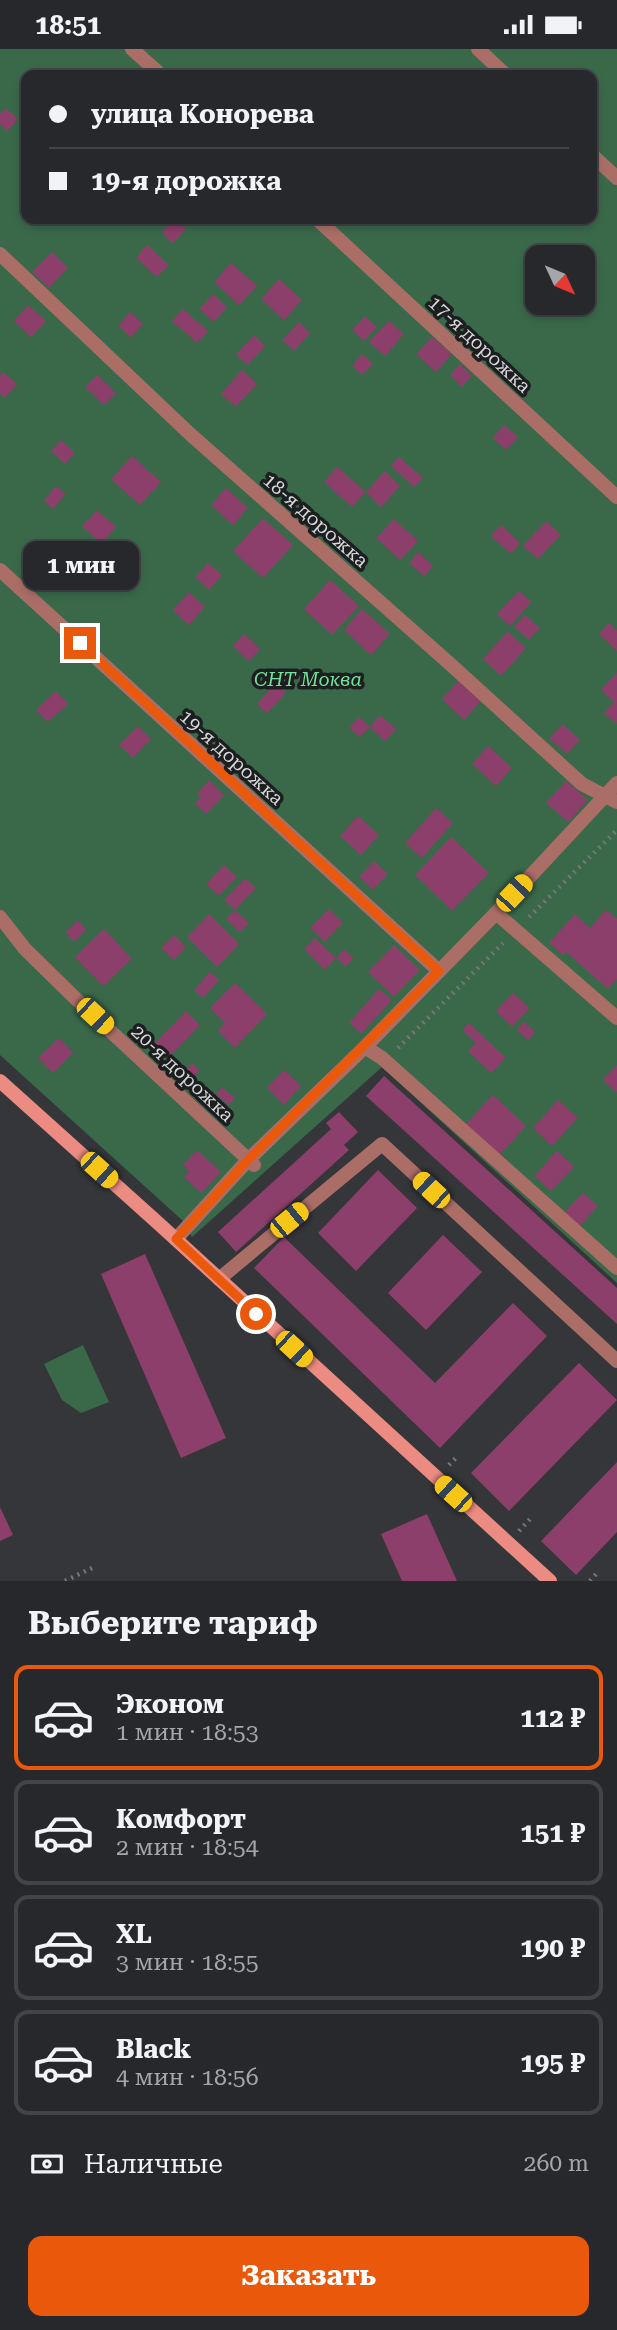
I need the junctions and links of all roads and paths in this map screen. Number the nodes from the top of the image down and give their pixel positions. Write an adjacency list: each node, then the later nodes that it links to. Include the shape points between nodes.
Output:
1 (132, 49): 3 (street)
2 (478, 49): 4 (street)
3 (155, 70)
4 (501, 70)
5 (597, 160): 6 (street)
6 (617, 179)
7 (322, 224): 9 (street, 17-я дорожка)
8 (0, 254): 12 (street, 18-я дорожка, via 200,444 582,784)
9 (617, 498)
10 (0, 570): 15 (street, 19-я дорожка)
11 (617, 783): 12 (street)
12 (611, 799): 13 (street)
13 (496, 913): 15 (street); 16 (street)
14 (0, 917): 19 (street, 20-я дорожка, via 76,999)
15 (439, 971): 17 (street)
16 (617, 1018)
17 (365, 1047): 19 (street); 21 (street)
18 (0, 1081): 20 (street)
19 (251, 1162): 20 (street)
20 (176, 1239): 22 (street)
21 (617, 1268)
22 (219, 1279): 23 (street, via 382,1145); 27 (street)
23 (617, 1361)
24 (92, 1568): 26 (path)
25 (597, 1573): 28 (path)
26 (65, 1581)
27 (550, 1581)
28 (590, 1581)

